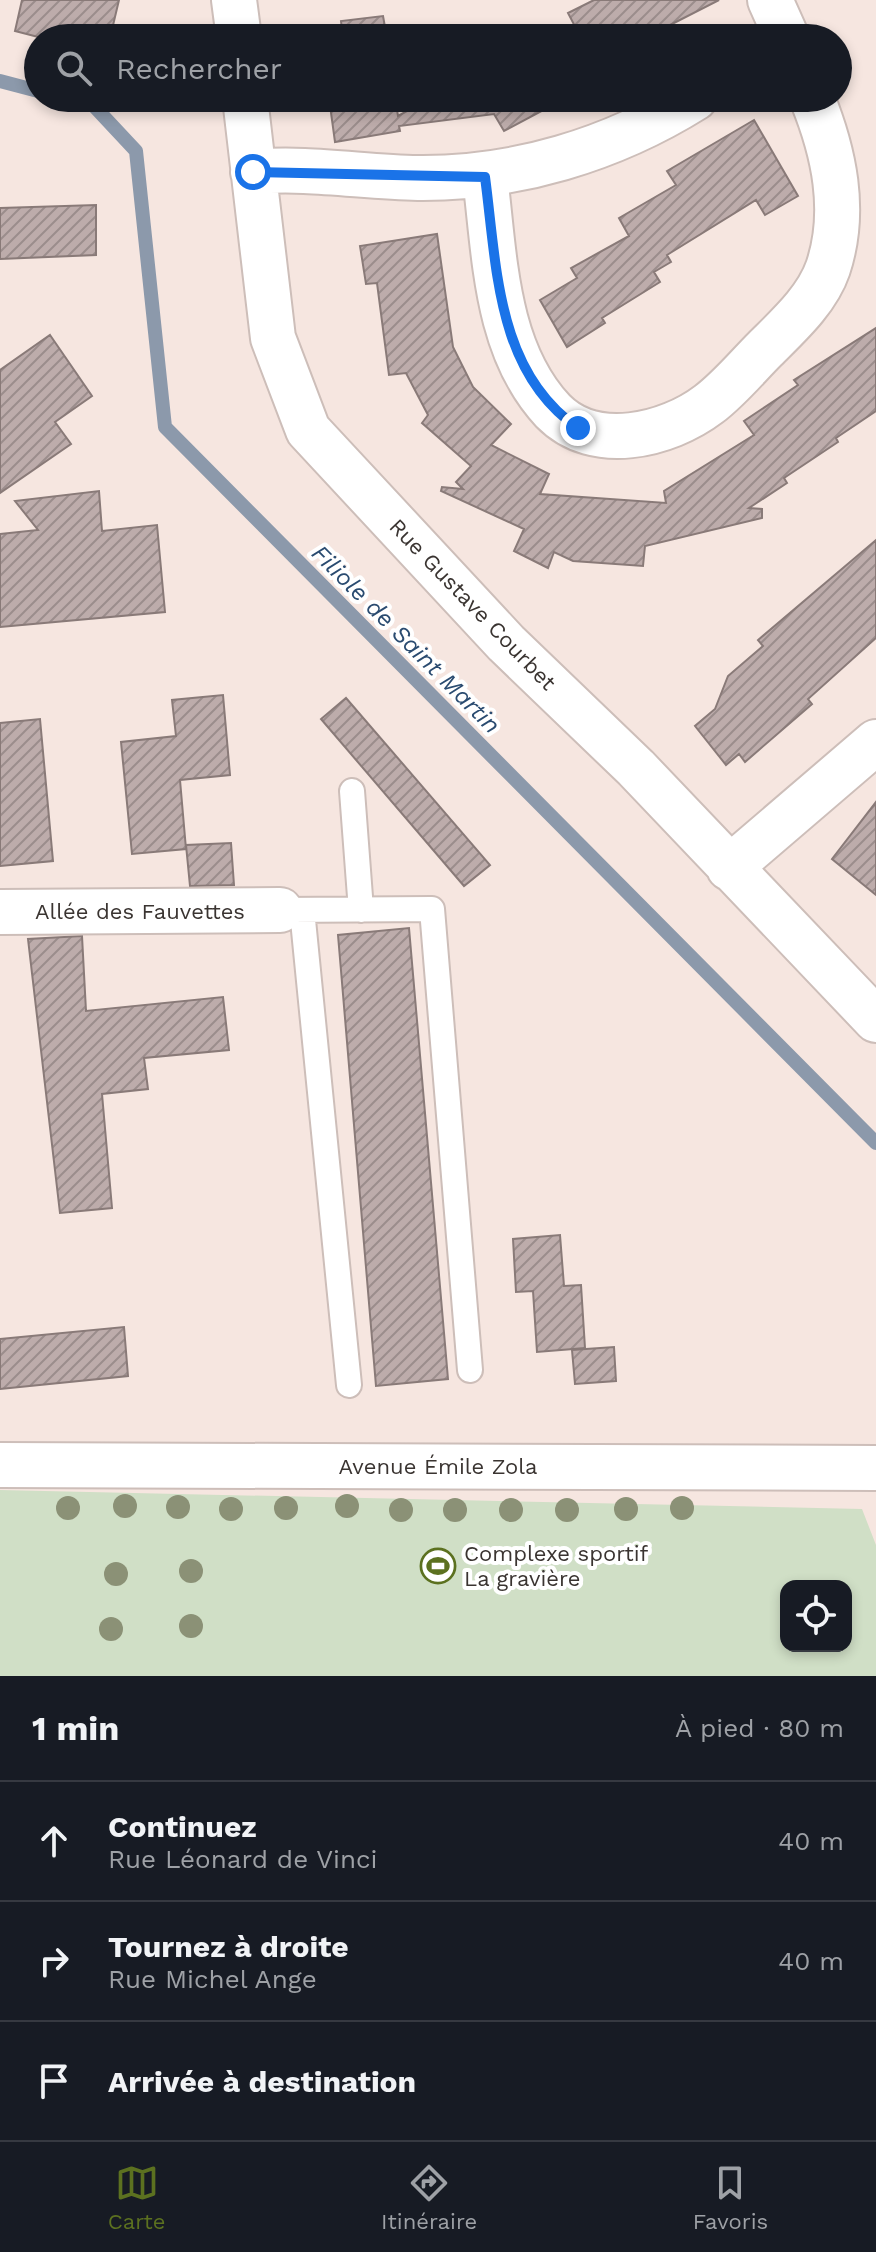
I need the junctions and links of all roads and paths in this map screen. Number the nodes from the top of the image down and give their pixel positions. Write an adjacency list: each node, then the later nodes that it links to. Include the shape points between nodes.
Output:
1 (234, 0): 3 (street)
2 (770, 0): 4 (street)
3 (237, 24)
4 (781, 24)
5 (247, 112): 8 (street, Rue Gustave Courbet)
6 (669, 112): 9 (street, via 622,137)
7 (818, 112): 9 (street, via 836,181 837,226 827,271 800,314 709,405 661,429 613,438 578,428 555,412 531,381 501,302)
8 (253, 172): 9 (street); 12 (street, Rue Gustave Courbet, via 273,338 308,430 506,643 636,768)
9 (485, 177)
10 (876, 742): 12 (street)
11 (352, 791): 14 (lane)
12 (729, 868): 16 (street, Rue Gustave Courbet)
13 (291, 910): 14 (lane); 15 (street, Allée des Fauvettes); 18 (lane)
14 (361, 910): 17 (lane, via 432,909)
15 (0, 912)
16 (876, 1020)
17 (470, 1370)
18 (349, 1385)
19 (0, 1465): 20 (street, Avenue Émile Zola)
20 (876, 1468)

